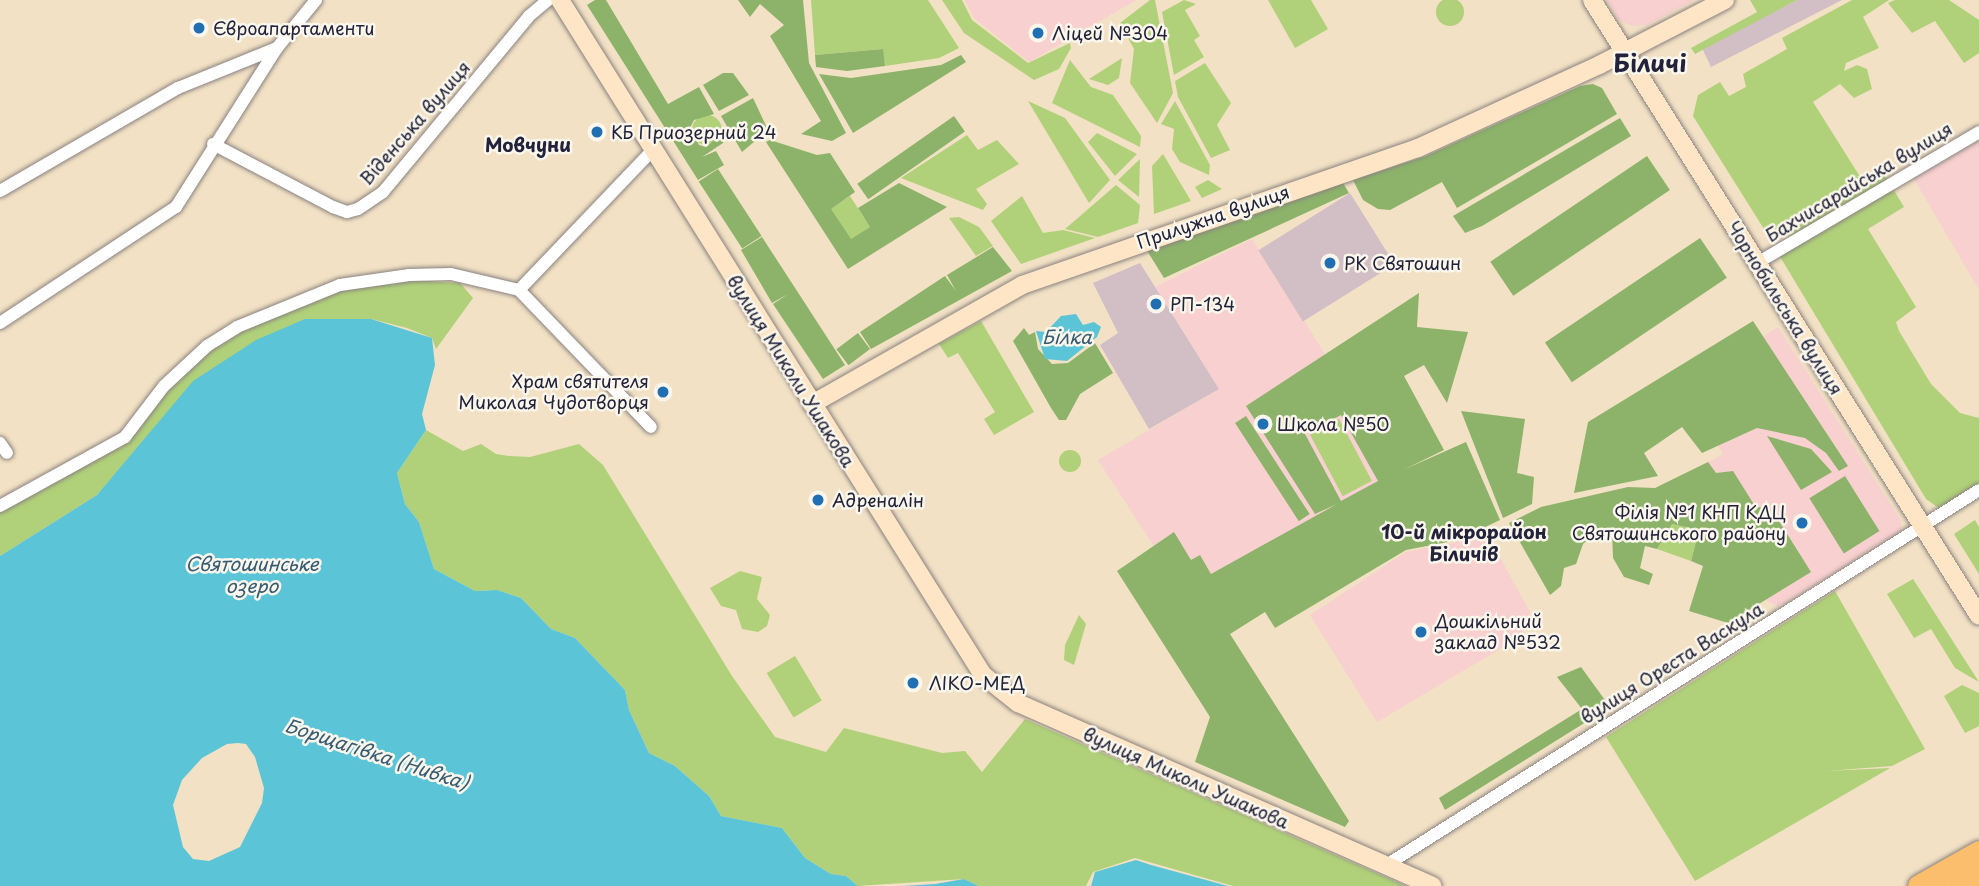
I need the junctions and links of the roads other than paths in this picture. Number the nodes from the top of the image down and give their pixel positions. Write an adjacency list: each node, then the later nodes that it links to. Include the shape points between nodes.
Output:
1 (316, 0): 6 (street)
2 (548, 0): 9 (street, Віденська вулиця, via 529,16 383,192 358,209 347,212 333,207)
3 (560, 0): 10 (street, вулиця Миколи Ушакова)
4 (1592, 0): 7 (street, Чорнобильська вулиця)
5 (1725, 0): 7 (street, Прилужна вулиця)
6 (277, 48): 9 (street); 11 (street, via 178,88)
7 (1624, 51): 12 (street, Чорнобильська вулиця); 15 (street, Прилужна вулиця, via 1418,148 1022,285)
8 (1979, 132): 12 (street, Бахчисарайська вулиця)
9 (213, 144): 14 (street, via 176,207)
10 (653, 150): 13 (street); 15 (street, вулиця Миколи Ушакова)
11 (0, 191)
12 (1757, 263): 19 (street, Чорнобильська вулиця)
13 (519, 290): 16 (street); 18 (street, via 451,274 409,275 340,285 263,313 207,346 164,386 125,436)
14 (0, 324)
15 (811, 404): 22 (street, вулиця Миколи Ушакова, via 983,675 1004,694)
16 (651, 427)
17 (1979, 490): 19 (street, вулиця Ореста Васкула)
18 (0, 506)
19 (1922, 526): 20 (street, Чорнобильська вулиця); 22 (street, вулиця Ореста Васкула)
20 (1979, 616)
21 (1979, 852): 25 (highway)
22 (1385, 866): 24 (street, вулиця Миколи Ушакова)
23 (1979, 871): 26 (highway)
24 (1432, 886)
25 (1919, 886)
26 (1955, 886)

